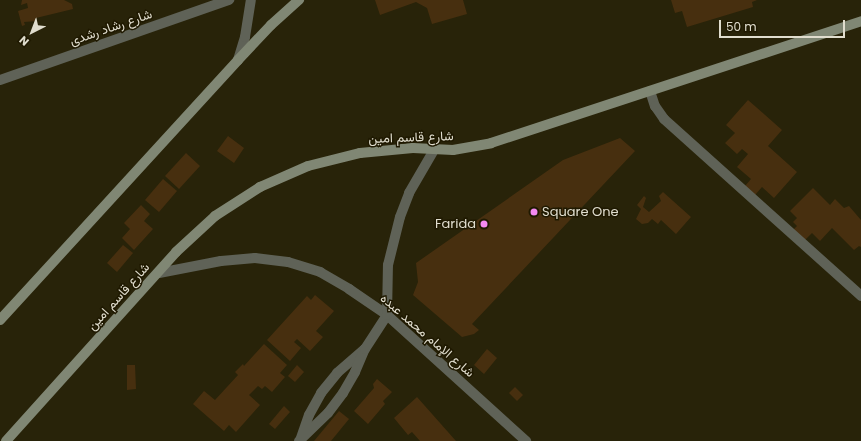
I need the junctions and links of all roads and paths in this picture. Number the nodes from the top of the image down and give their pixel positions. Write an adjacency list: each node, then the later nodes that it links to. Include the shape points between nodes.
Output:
1 (207, 0): 5 (street)
2 (229, 0): 5 (street, شارع رشاد رشدى)
3 (252, 0): 7 (street)
4 (299, 0): 7 (main road)
5 (199, 12): 8 (street, شارع رشاد رشدى)
6 (861, 21): 9 (main road, شارع قاسم امين)
7 (238, 60): 14 (main road)
8 (0, 80)
9 (650, 90): 10 (main road, شارع قاسم امين, via 491,143 472,148); 12 (street, via 655,106 664,119)
10 (434, 150): 11 (main road, شارع قاسم امين, via 413,148 360,153 334,158 284,176 215,216 176,252); 13 (street, via 412,188 400,217 388,265)
11 (159, 272): 13 (street, شارع الإمام محمد عبده, via 238,258 266,258 288,262 320,272); 19 (main road, شارع قاسم امين)
12 (861, 296)
13 (387, 315): 15 (street); 20 (street, شارع الإمام محمد عبده)
14 (0, 320)
15 (365, 349): 16 (street, via 345,364); 17 (street)
16 (329, 383): 17 (street); 18 (street, via 309,415)
17 (343, 393): 18 (street, via 328,413)
18 (300, 440)
19 (6, 441)
20 (526, 441)

